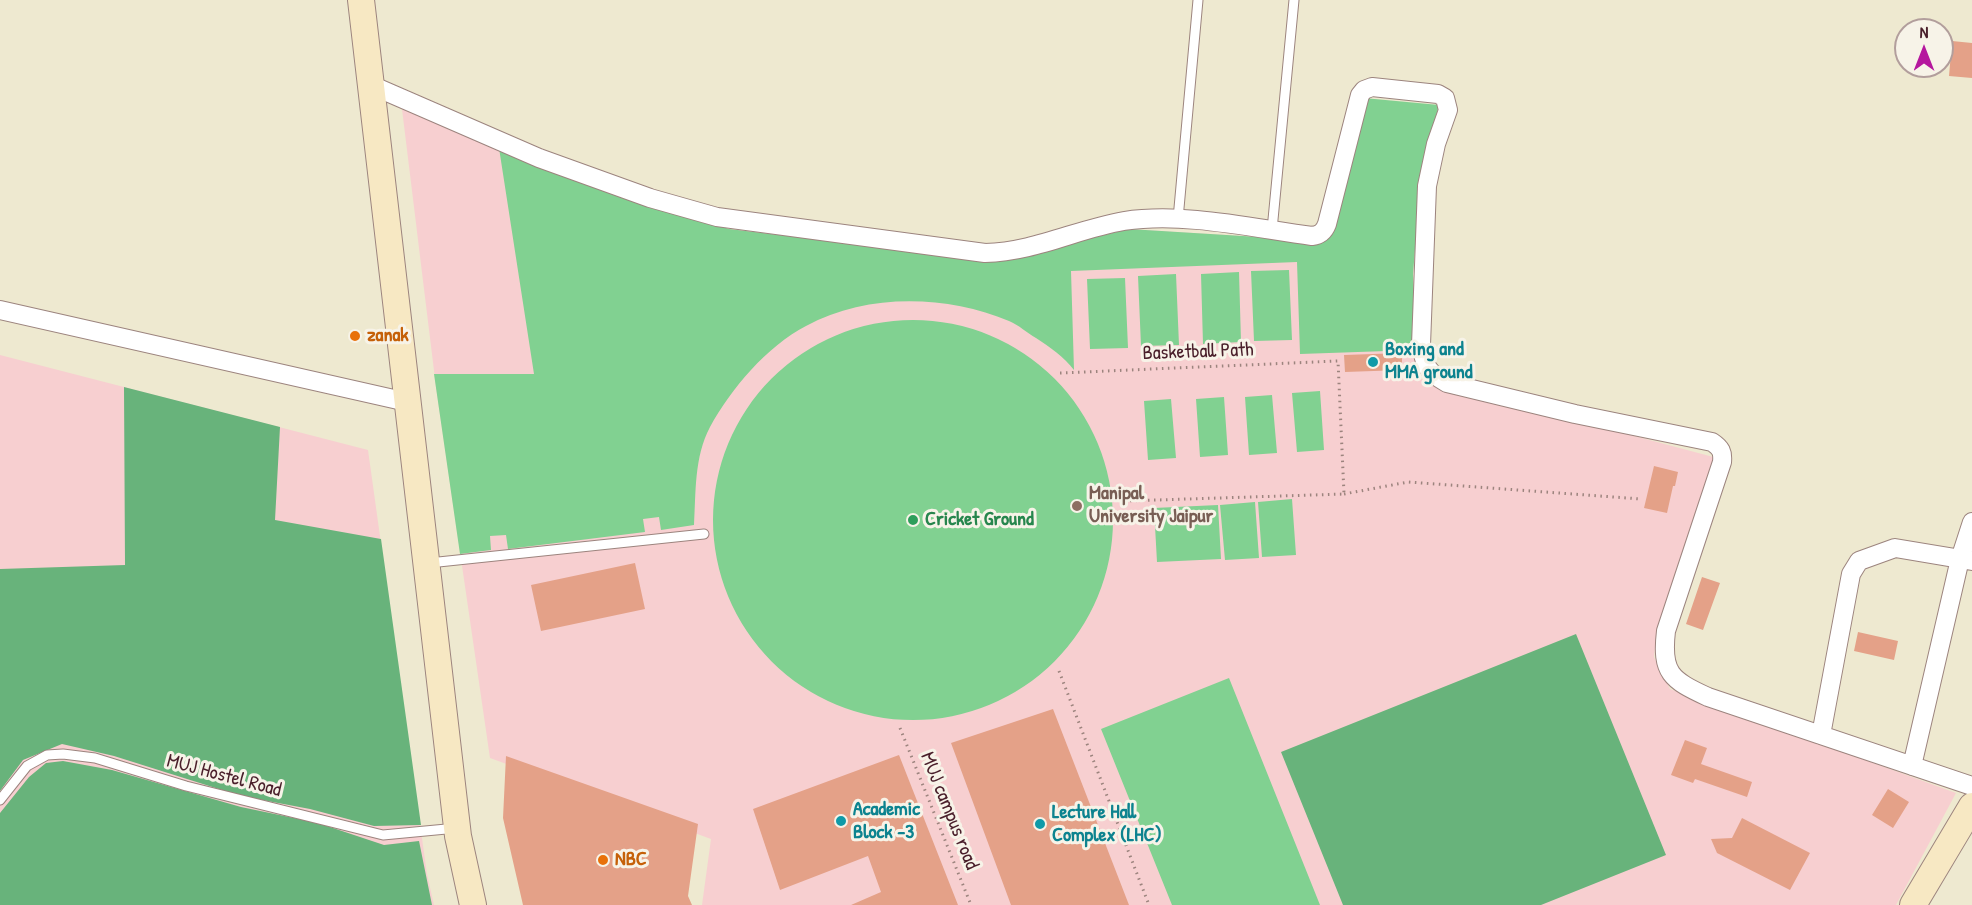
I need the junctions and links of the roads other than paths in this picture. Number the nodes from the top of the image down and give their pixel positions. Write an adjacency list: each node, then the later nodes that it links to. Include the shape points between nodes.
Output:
1 (361, 0): 4 (street)
2 (1198, 0): 5 (lane)
3 (1294, 0): 6 (lane)
4 (371, 85): 5 (street, via 539,158 650,198 717,217 985,253 1029,248 1126,221); 8 (street)
5 (1178, 219): 6 (street)
6 (1272, 230): 13 (street, via 1312,236 1324,230 1364,90 1372,87 1445,98 1448,110 1429,175 1425,220 1421,345 1431,375 1447,383 1712,442 1719,447 1722,462 1666,631 1664,653 1669,672 1685,687 1708,697)
7 (0, 310): 8 (street)
8 (407, 402): 12 (street)
9 (1972, 522): 11 (street)
10 (704, 534): 12 (lane)
11 (1966, 560): 13 (street, via 1894,548 1859,561 1851,574); 14 (street)
12 (426, 563): 18 (street)
13 (1821, 735): 14 (street)
14 (1912, 766): 15 (street)
15 (1972, 786)
16 (0, 800): 18 (lane, MUJ Hostel Road, via 27,766 47,756 63,754 94,758 186,786 383,835)
17 (1972, 806): 20 (street)
18 (457, 828): 19 (street)
19 (473, 905)
20 (1913, 905)

